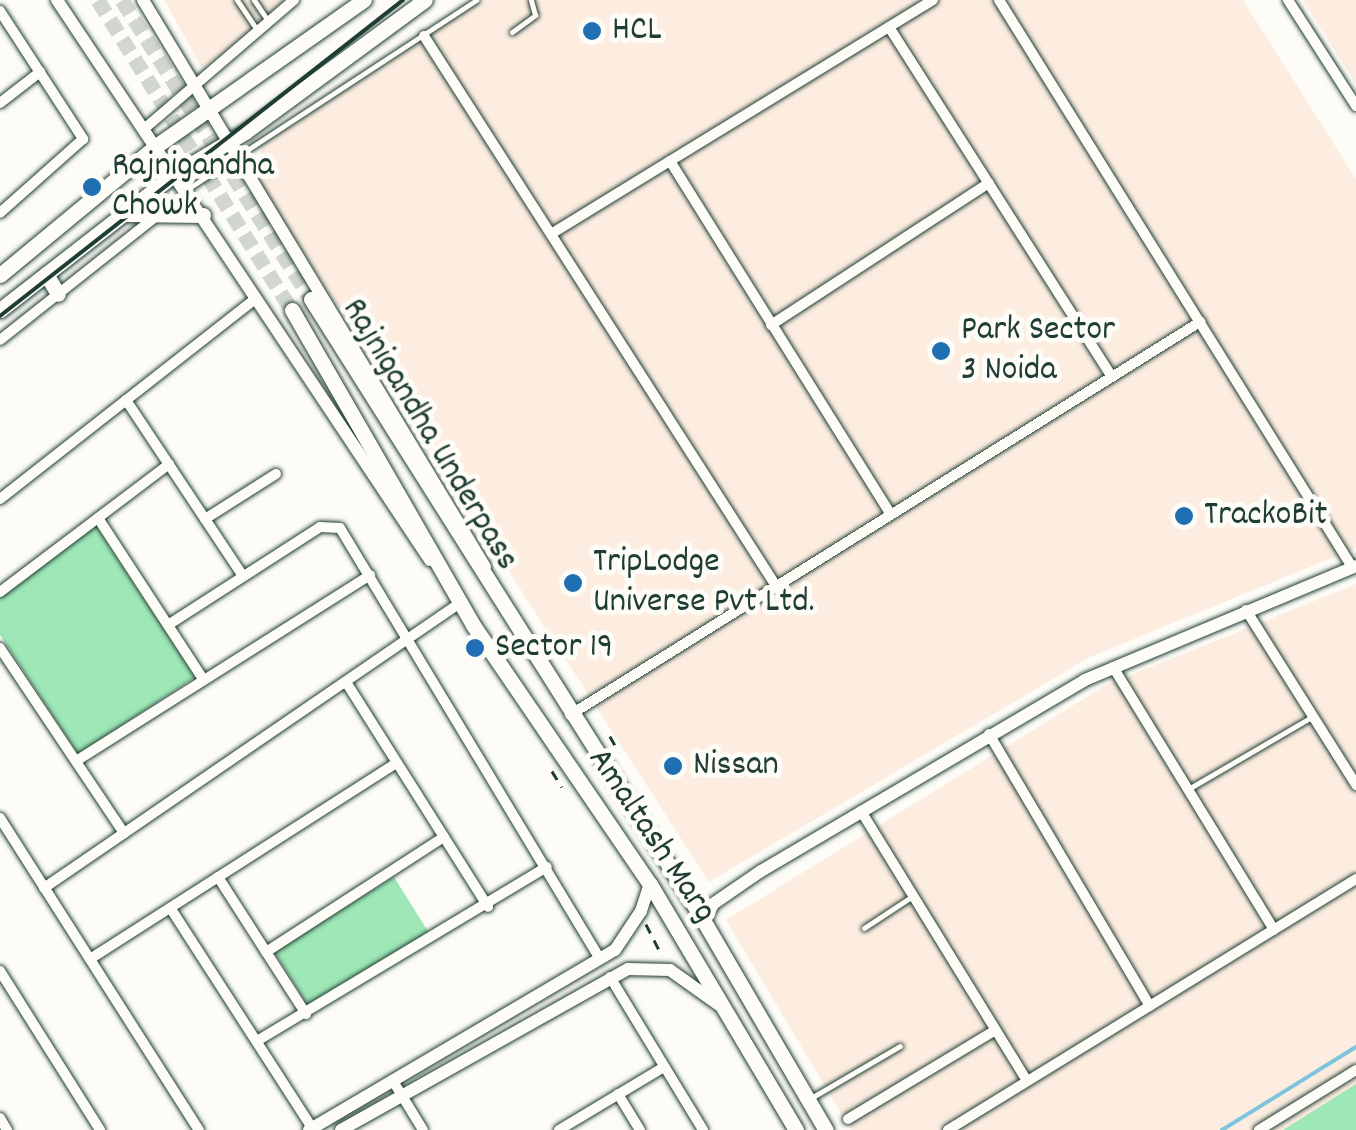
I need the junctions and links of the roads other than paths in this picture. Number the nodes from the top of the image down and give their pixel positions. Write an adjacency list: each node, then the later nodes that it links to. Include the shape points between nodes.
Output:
1 (57, 0): 24 (street)
2 (143, 0): 20 (street)
3 (237, 0): 15 (lane)
4 (254, 0): 14 (lane)
5 (294, 0): 14 (street)
6 (364, 0): 23 (main road)
7 (425, 0): 26 (main road)
8 (476, 0): 18 (lane)
9 (531, 0): 17 (lane, via 535,15)
10 (933, 0): 16 (street)
11 (999, 0): 43 (street)
12 (1288, 0): 22 (street)
13 (0, 11): 19 (street)
14 (267, 19): 15 (street)
15 (255, 27): 20 (street)
16 (889, 27): 27 (street); 29 (street)
17 (512, 32)
18 (424, 36): 26 (lane); 35 (street)
19 (40, 72): 21 (street); 32 (street, via 83,140)
20 (198, 88): 23 (street); 24 (street)
21 (0, 103)
22 (1356, 106)
23 (209, 110): 25 (main road); 26 (street)
24 (144, 129): 25 (street)
25 (156, 146): 28 (street); 37 (main road)
26 (234, 148): 28 (main road); 30 (lane); 60 (street, via 479,547)
27 (670, 161): 35 (street); 44 (street)
28 (175, 174): 30 (street); 34 (main road)
29 (988, 183): 44 (street); 46 (street)
30 (186, 190): 33 (street)
31 (163, 210): 33 (main road); 34 (main road); 38 (street)
32 (0, 213)
33 (203, 216): 39 (street)
34 (119, 217): 36 (main road)
35 (551, 234): 58 (street)
36 (46, 274): 38 (main road); 41 (main road)
37 (0, 275)
38 (58, 294): 45 (street)
39 (256, 298): 47 (street); 57 (street, via 398,521)
40 (311, 299): 60 (main road, Rajnigandha Underpass)
41 (0, 310)
42 (292, 310): 57 (main road, Rajnigandha Underpass)
43 (1200, 322): 46 (street); 54 (street)
44 (770, 325): 51 (street)
45 (0, 340)
46 (1112, 376): 51 (street)
47 (126, 400): 48 (street); 50 (street)
48 (169, 464): 52 (street); 53 (street)
49 (276, 474): 53 (street)
50 (0, 499)
51 (892, 514): 58 (street)
52 (98, 518): 59 (street); 63 (street)
53 (205, 519): 55 (street)
54 (1354, 566): 62 (street)
55 (243, 576): 56 (street, via 326,524 340,528); 63 (street)
56 (370, 576): 64 (street); 67 (street)
57 (447, 581): 61 (main road, Amaltash Marg)
58 (776, 586): 69 (street)
59 (0, 592)
60 (496, 601): 69 (main road, Amaltash Marg)
61 (460, 603): 64 (street); 83 (main road, Amaltash Marg)
62 (1246, 610): 66 (street); 70 (street)
63 (168, 625): 67 (street)
64 (405, 637): 68 (street); 80 (street)
65 (0, 648): 72 (street)
66 (1113, 667): 71 (street); 75 (street)
67 (203, 680): 72 (street)
68 (346, 682): 73 (street); 78 (street)
69 (570, 715): 86 (main road, Amaltash Marg)
70 (1313, 716): 74 (street); 75 (lane)
71 (988, 734): 76 (street); 98 (street)
72 (76, 761): 78 (street)
73 (397, 762): 79 (street); 81 (street)
74 (1356, 784)
75 (1188, 790): 92 (street)
76 (861, 811): 85 (street); 87 (street)
77 (0, 818): 84 (street)
78 (124, 833): 84 (street)
79 (444, 837): 88 (street); 93 (street)
80 (547, 867): 88 (street); 94 (street)
81 (218, 877): 89 (street); 93 (street)
82 (1356, 880): 92 (street)
83 (650, 884): 94 (street, via 636,921); 99 (main road, Amaltash Marg)
84 (44, 888): 95 (street)
85 (914, 896): 91 (lane); 101 (street)
86 (692, 904): 87 (street); 90 (main road, Amaltash Marg)
87 (713, 904): 90 (street)
88 (488, 906): 100 (street)
89 (171, 908): 95 (street); 102 (street)
90 (704, 922): 110 (main road, Amaltash Marg)
91 (864, 928)
92 (1274, 930): 98 (street)
93 (266, 952): 100 (street)
94 (600, 959): 106 (street)
95 (90, 960): 116 (street)
96 (0, 971): 113 (street)
97 (610, 977): 99 (street, via 639,966 662,968); 104 (street); 108 (street)
98 (1150, 1006): 107 (street)
99 (725, 1009): 122 (main road, Amaltash Marg)
100 (306, 1014): 102 (street)
101 (994, 1030): 107 (street); 112 (street)
102 (257, 1041): 114 (street)
103 (900, 1046): 110 (lane)
104 (664, 1066): 109 (street); 121 (street)
105 (1356, 1070): 125 (street)
106 (393, 1081): 108 (street); 114 (street)
107 (1028, 1081): 124 (street)
108 (402, 1094): 117 (street); 118 (street)
109 (618, 1094): 119 (street); 120 (street)
110 (808, 1099): 123 (main road, Amaltash Marg)
111 (0, 1118): 115 (street)
112 (848, 1118)
113 (97, 1129)
114 (310, 1129)
115 (7, 1130)
116 (199, 1130)
117 (341, 1130)
118 (424, 1130)
119 (559, 1130)
120 (640, 1130)
121 (703, 1130)
122 (796, 1130)
123 (826, 1130)
124 (948, 1130)
125 (1259, 1130)

